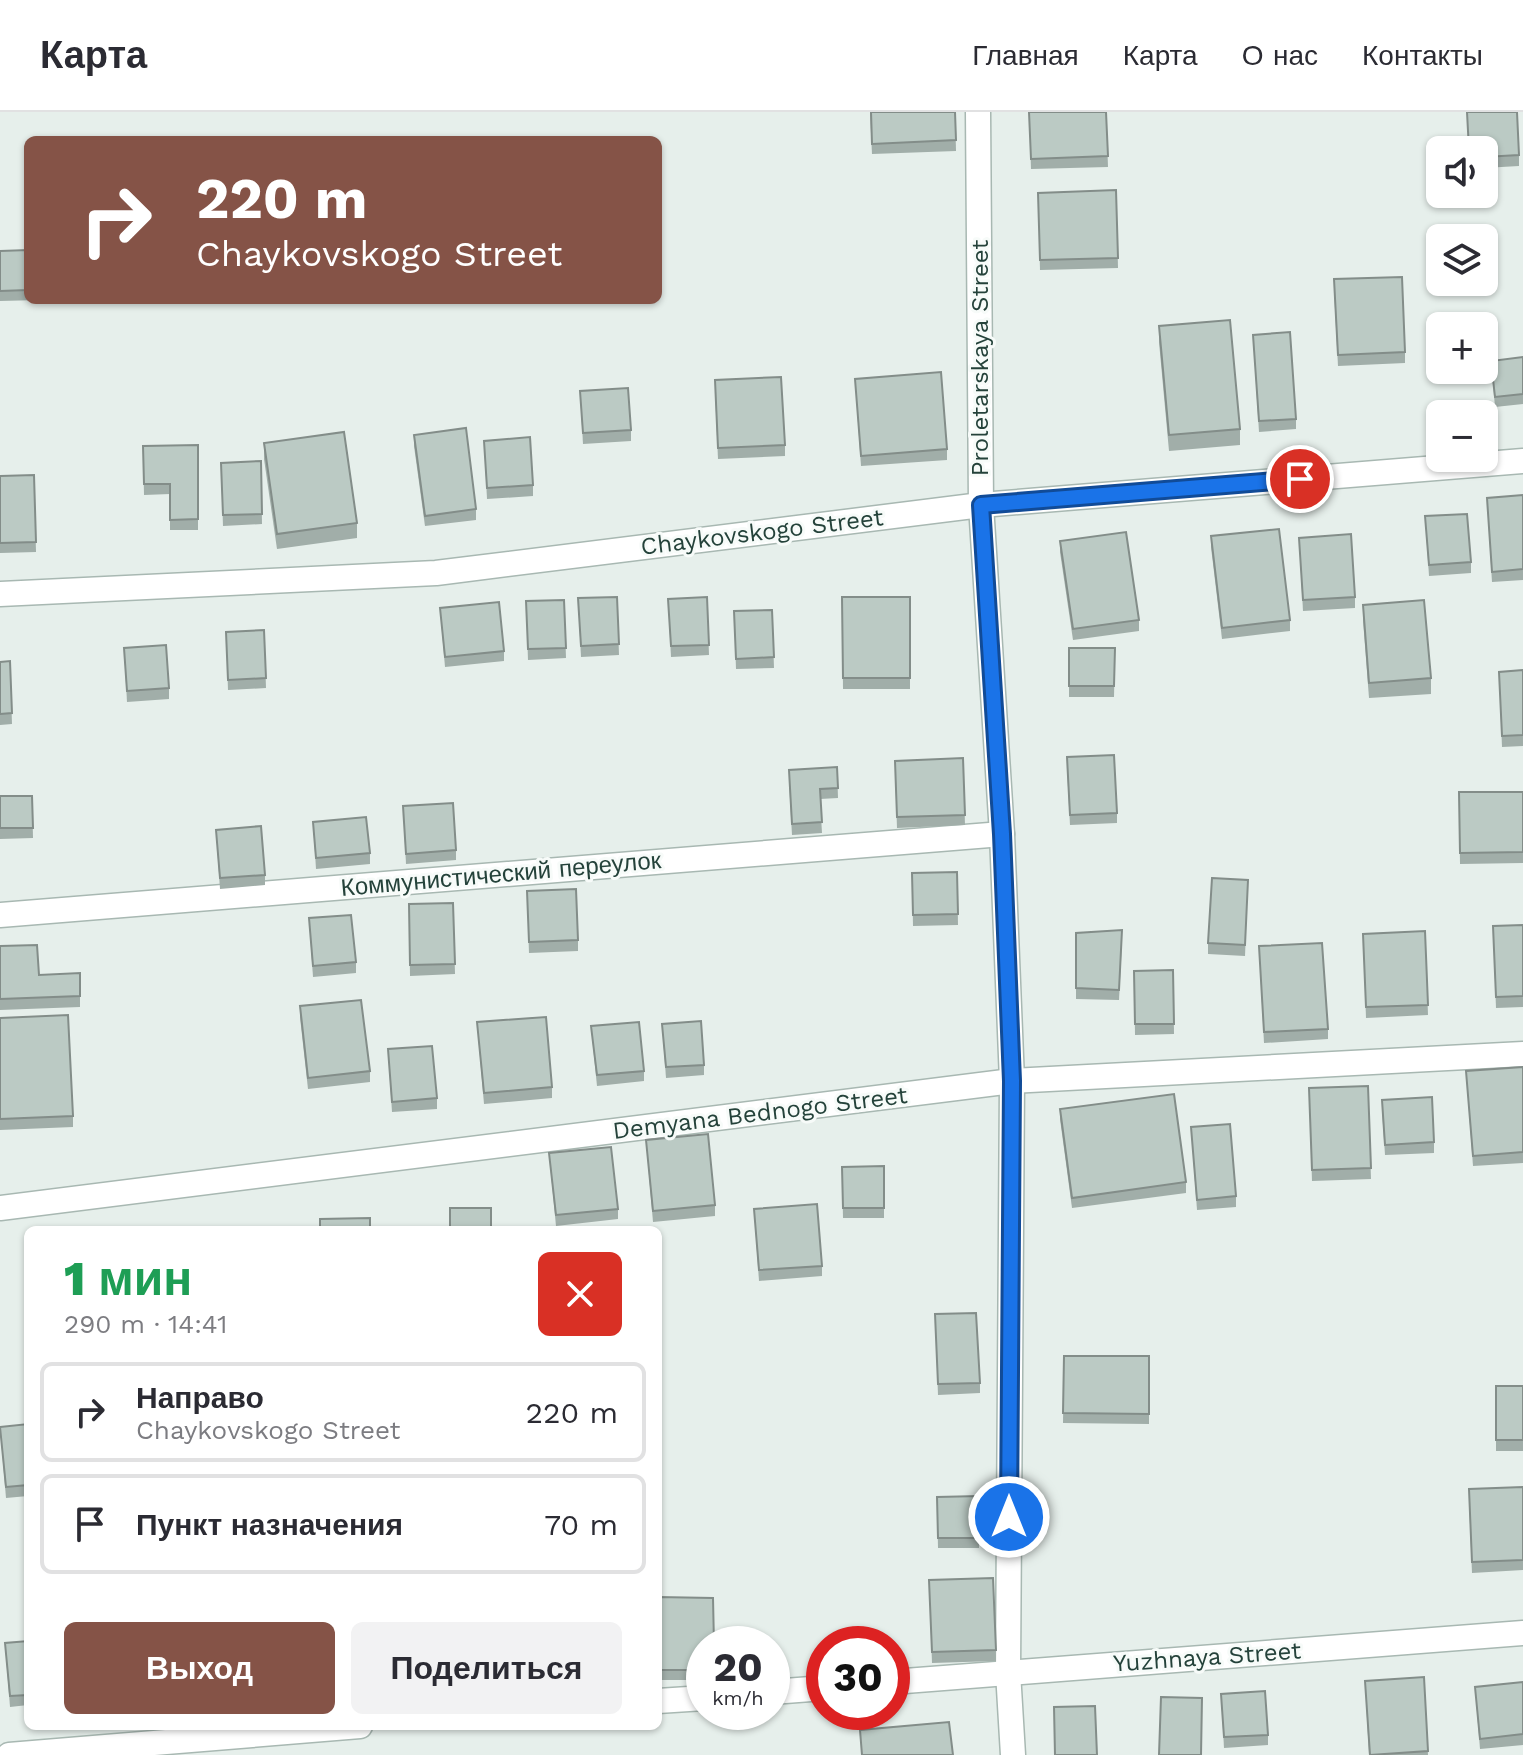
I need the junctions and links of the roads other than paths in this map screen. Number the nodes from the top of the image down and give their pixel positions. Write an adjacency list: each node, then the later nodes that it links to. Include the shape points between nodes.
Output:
1 (978, 112): 3 (street, Proletarskaya Street)
2 (1523, 461): 3 (street, Chaykovskogo Street)
3 (981, 505): 4 (street, Chaykovskogo Street, via 436,573); 5 (street, Proletarskaya Street)
4 (0, 594)
5 (1002, 834): 6 (street, Коммунистический переулок); 8 (street, Proletarskaya Street)
6 (0, 915)
7 (1523, 1054): 8 (street, Demyana Bednogo Street)
8 (1012, 1081): 9 (street, Demyana Bednogo Street); 11 (street, Proletarskaya Street)
9 (0, 1208)
10 (1523, 1633): 11 (street, Yuzhnaya Street)
11 (1008, 1672): 12 (street, Yuzhnaya Street); 17 (street, Proletarskaya Street)
12 (910, 1680)
13 (686, 1699): 14 (street)
14 (662, 1701)
15 (312, 1730): 16 (street)
16 (9, 1755)
17 (1013, 1755)

